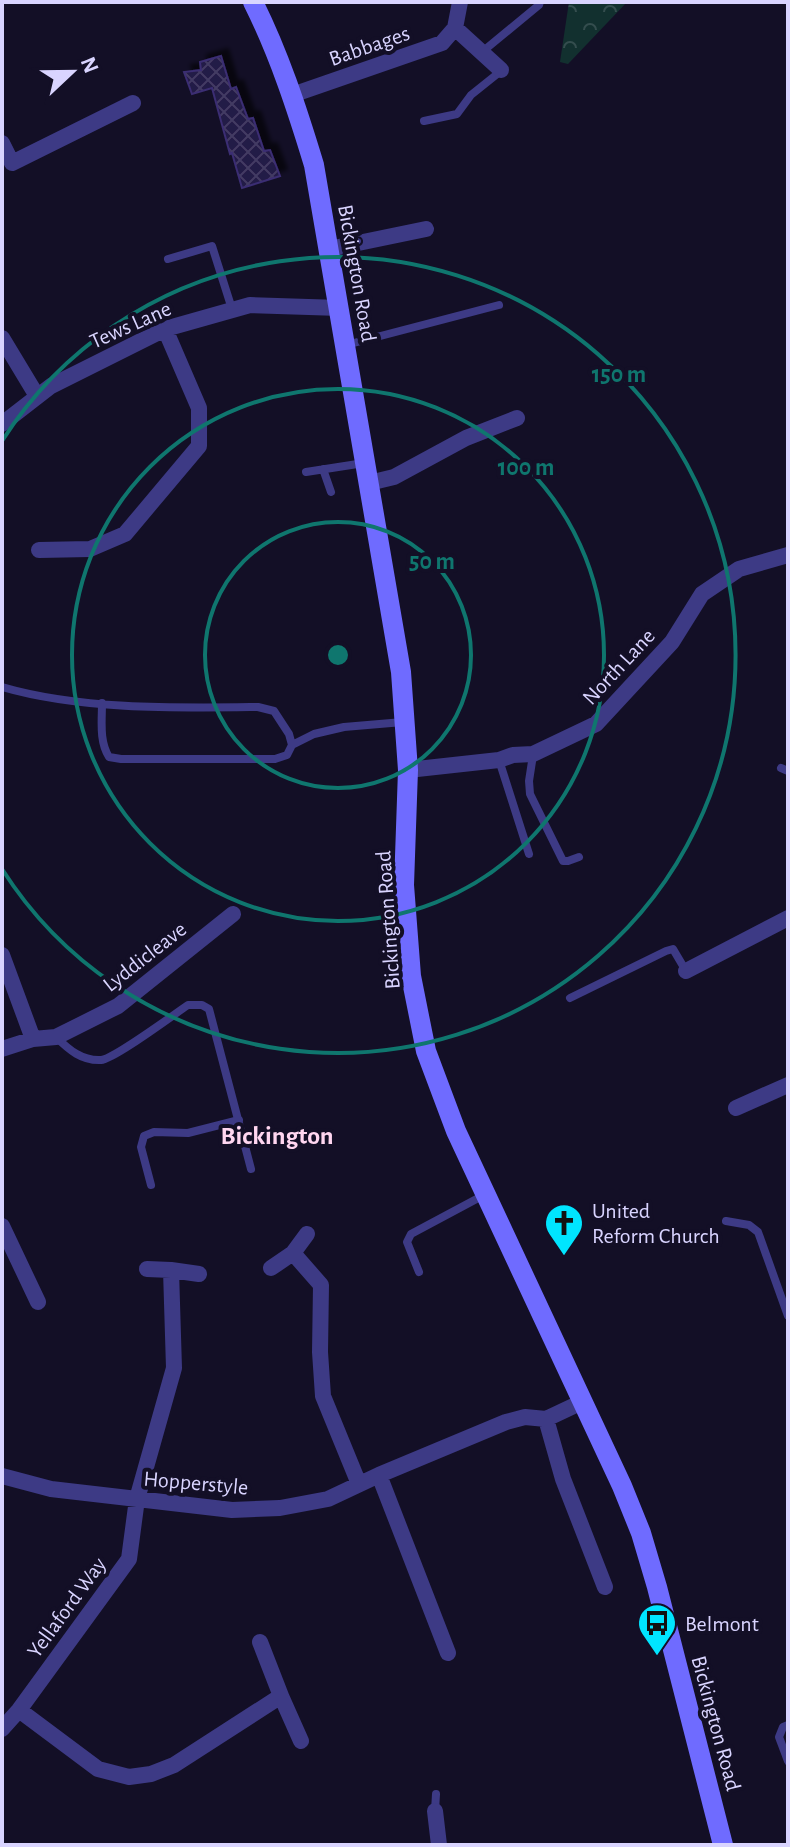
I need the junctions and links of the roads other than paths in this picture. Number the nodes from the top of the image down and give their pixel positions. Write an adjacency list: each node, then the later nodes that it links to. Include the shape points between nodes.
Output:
1 (253, 2): 7 (main road, Bickington Road)
2 (460, 2): 4 (street)
3 (540, 2): 5 (lane)
4 (455, 28): 5 (street); 7 (street, Babbages, via 442,43)
5 (482, 52): 6 (street)
6 (501, 70): 9 (lane, via 457,114)
7 (292, 95): 13 (main road, Bickington Road, via 314,165)
8 (133, 103): 11 (street)
9 (424, 121)
10 (2, 143): 11 (street)
11 (7, 165)
12 (426, 229): 13 (street)
13 (329, 249): 16 (main road, Bickington Road)
14 (168, 259): 17 (lane, via 212,246)
15 (499, 305): 20 (lane)
16 (340, 308): 17 (street, Tews Lane, via 250,305); 20 (main road, Bickington Road)
17 (232, 310): 18 (street, Tews Lane)
18 (165, 329): 21 (street, Tews Lane); 28 (street, via 199,408 199,446 125,534 90,549)
19 (2, 338): 21 (street)
20 (346, 345): 26 (main road, Bickington Road)
21 (37, 396): 23 (street, Tews Lane)
22 (517, 418): 26 (street, via 466,438 394,477)
23 (2, 424)
24 (323, 469): 25 (lane); 26 (lane); 27 (lane)
25 (306, 472)
26 (367, 473): 32 (main road, Bickington Road, via 401,672)
27 (331, 492)
28 (39, 550)
29 (788, 555): 34 (street, North Lane, via 739,569 702,594 672,642 596,724)
30 (2, 687): 31 (lane, via 35,697)
31 (102, 703): 33 (lane, via 258,707 274,711); 33 (lane, via 109,757 275,759 287,755)
32 (404, 722): 33 (lane, via 344,727); 36 (main road, Bickington Road)
33 (292, 745)
34 (533, 754): 35 (street, North Lane); 38 (lane, via 530,794 563,861)
35 (499, 760): 36 (street, North Lane); 37 (lane)
36 (408, 770): 52 (main road, Bickington Road, via 404,885 411,976 426,1051)
37 (529, 854)
38 (579, 857)
39 (233, 914): 44 (street, Lyddicleave, via 118,1006)
40 (788, 918): 42 (street)
41 (2, 955): 45 (street)
42 (686, 971): 43 (lane, via 673,949)
43 (570, 998)
44 (56, 1037): 45 (street, Lyddicleave); 49 (lane, via 71,1052 104,1060 188,1005 202,1005 209,1009)
45 (33, 1039): 46 (street, Lyddicleave)
46 (2, 1049)
47 (788, 1085): 48 (street)
48 (736, 1108)
49 (239, 1120): 50 (lane); 51 (lane, via 188,1133 144,1136 141,1147)
50 (251, 1169)
51 (151, 1185)
52 (485, 1195): 60 (lane, via 411,1234 407,1242); 64 (main road, Bickington Road)
53 (726, 1221): 63 (lane, via 758,1232)
54 (2, 1226): 62 (street)
55 (307, 1234): 56 (street)
56 (293, 1253): 57 (street); 68 (street, via 321,1285 323,1396)
57 (271, 1268)
58 (147, 1269): 59 (street)
59 (171, 1270): 61 (street); 69 (street, Yellaford Way, via 174,1368)
60 (419, 1272)
61 (199, 1274)
62 (38, 1302)
63 (788, 1316)
64 (582, 1402): 65 (street, Hopperstyle); 81 (main road, Bickington Road, via 641,1533)
65 (546, 1419): 66 (street, Hopperstyle, via 506,1422); 70 (street)
66 (379, 1475): 68 (street, Hopperstyle); 72 (street)
67 (2, 1476): 69 (street, Hopperstyle, via 51,1489)
68 (359, 1484): 69 (street, Hopperstyle, via 328,1499 280,1508 232,1510)
69 (137, 1499): 74 (street, Yellaford Way, via 129,1559)
70 (605, 1587)
71 (260, 1642): 73 (street)
72 (448, 1653)
73 (281, 1696): 74 (street, via 174,1765 129,1777 98,1769); 77 (street)
74 (19, 1710): 76 (street, Yellaford Way)
75 (788, 1725): 78 (lane, via 779,1737)
76 (2, 1729)
77 (301, 1741)
78 (788, 1761)
79 (436, 1802): 80 (street)
80 (439, 1845)
81 (723, 1845)

